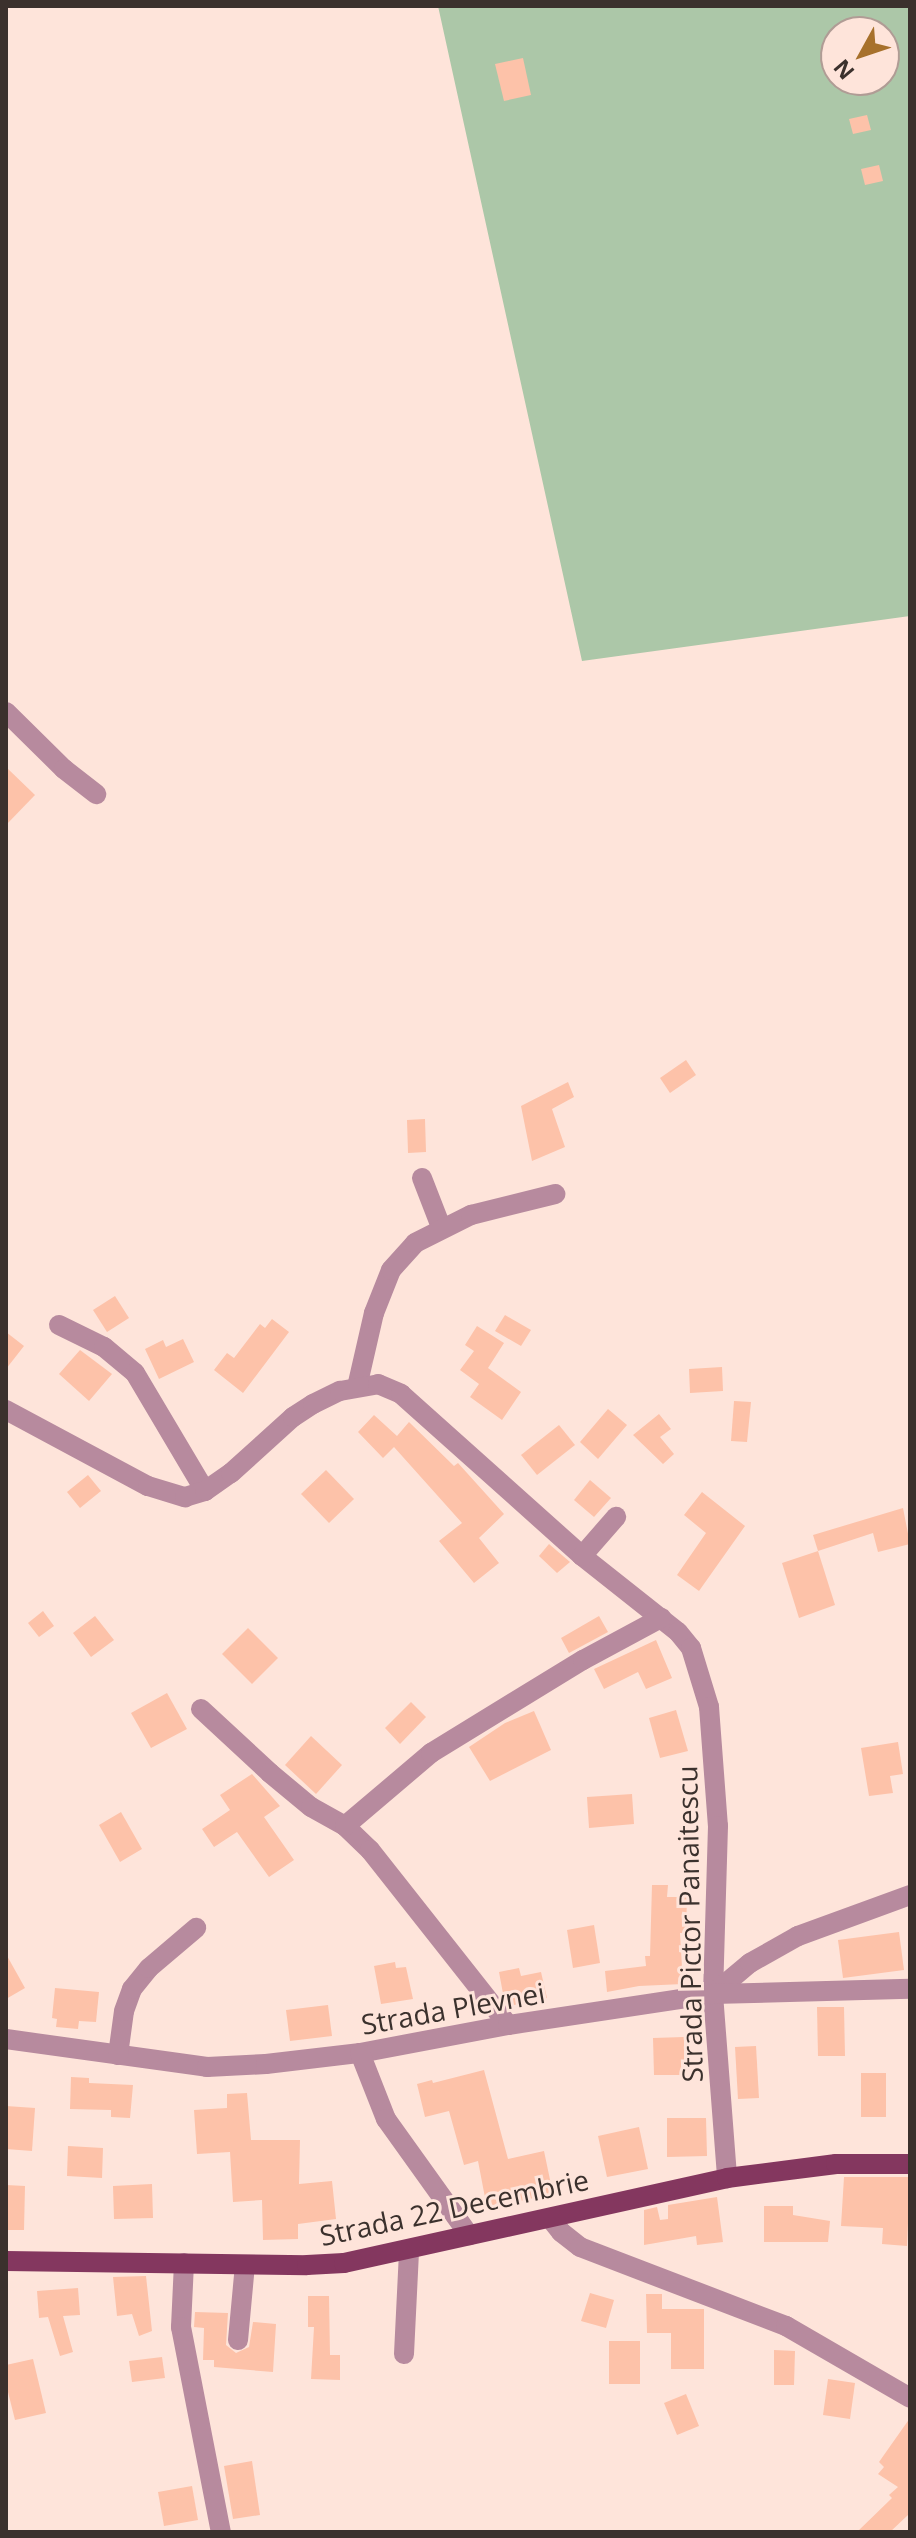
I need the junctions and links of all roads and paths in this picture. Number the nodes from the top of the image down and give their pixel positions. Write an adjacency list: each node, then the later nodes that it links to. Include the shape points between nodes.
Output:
1 (6, 712): 2 (street)
2 (96, 794)
3 (422, 1178): 5 (street)
4 (555, 1194): 5 (street)
5 (441, 1227): 7 (street, via 415,1243 391,1270 374,1313)
6 (59, 1325): 9 (street, via 104,1347 135,1373)
7 (357, 1387): 9 (street, via 293,1417); 11 (street, via 378,1384 401,1394)
8 (6, 1410): 9 (street, via 169,1495)
9 (205, 1491)
10 (616, 1517): 11 (street)
11 (582, 1556): 12 (street, Strada Pictor Panaitescu)
12 (661, 1618): 14 (street, via 431,1753); 18 (street, Strada Pictor Panaitescu, via 691,1648 709,1707 718,1826)
13 (201, 1709): 14 (street, via 290,1790)
14 (345, 1826): 19 (street, via 370,1850)
15 (910, 1895): 18 (street, via 798,1936 750,1963)
16 (196, 1928): 22 (street, via 132,1989)
17 (910, 1989): 18 (street, Strada Plevnei)
18 (713, 1994): 19 (street, Strada Plevnei); 24 (street, Strada Pictor Panaitescu)
19 (508, 2025): 21 (street, Strada Plevnei)
20 (7, 2043): 22 (street, Strada Plevnei)
21 (360, 2053): 22 (street, Strada Plevnei, via 207,2067); 26 (street, via 386,2119)
22 (118, 2055)
23 (910, 2164): 24 (main road, Strada 22 Decembrie, via 817,2165)
24 (727, 2178): 25 (main road, Strada 22 Decembrie)
25 (550, 2218): 26 (main road, Strada 22 Decembrie); 33 (street, via 580,2247 786,2326)
26 (469, 2235): 27 (main road, Strada 22 Decembrie)
27 (409, 2250): 30 (main road, Strada 22 Decembrie, via 344,2263); 32 (street)
28 (6, 2261): 29 (main road, Strada 22 Decembrie)
29 (184, 2263): 30 (main road, Strada 22 Decembrie); 34 (street, via 181,2327)
30 (245, 2265): 31 (street)
31 (238, 2340)
32 (404, 2354)
33 (910, 2398)
34 (221, 2532)

